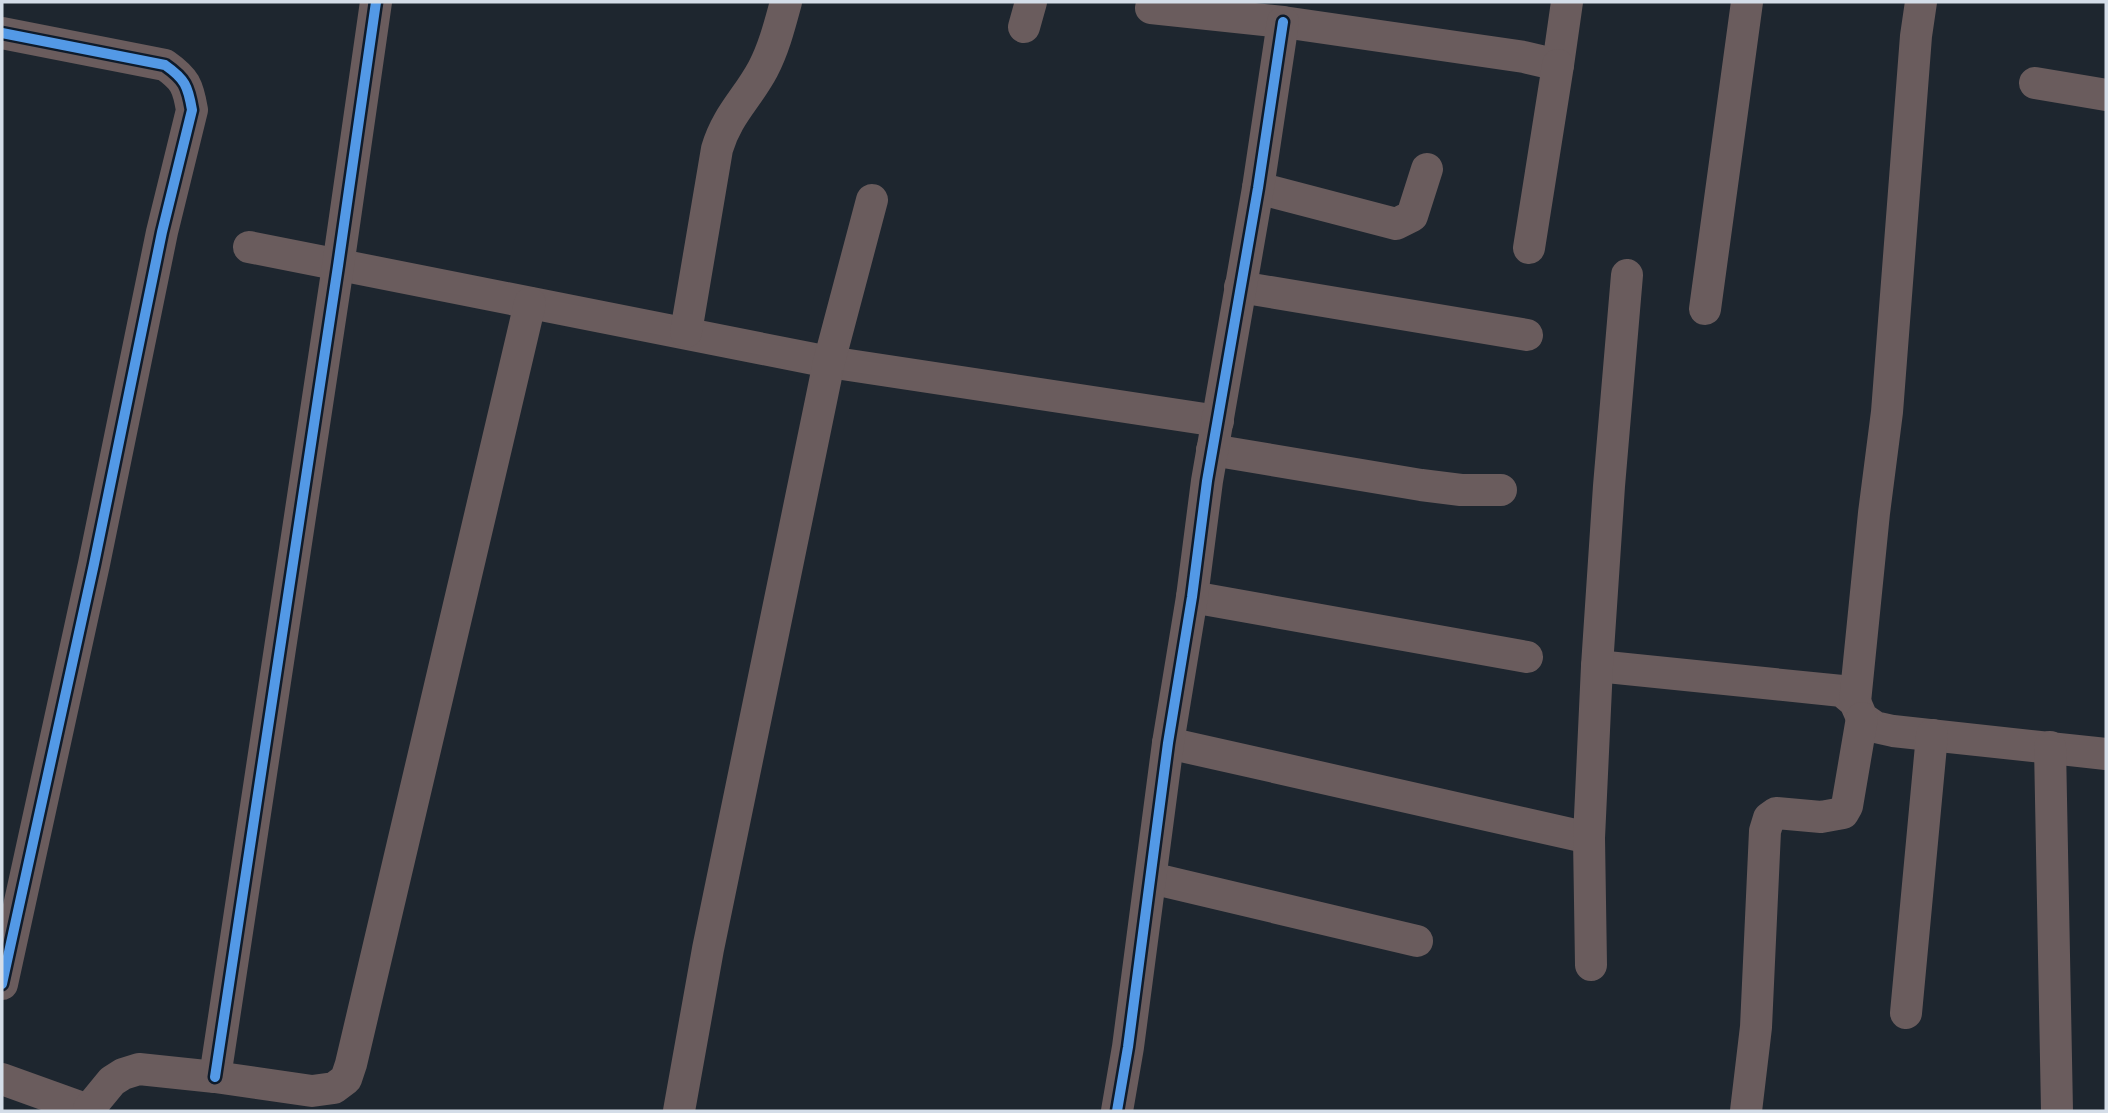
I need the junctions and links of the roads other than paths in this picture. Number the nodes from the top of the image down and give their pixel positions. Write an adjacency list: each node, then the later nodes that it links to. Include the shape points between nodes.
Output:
1 (376, 2): 17 (street)
2 (786, 2): 22 (street, via 763,69 723,130 717,149)
3 (1567, 2): 9 (street)
4 (1747, 2): 21 (street)
5 (1921, 2): 30 (street)
6 (1151, 8): 7 (street)
7 (1283, 22): 9 (street); 13 (street)
8 (2, 33): 39 (street, via 166,65 181,77 192,110)
9 (1558, 65): 16 (street)
10 (2035, 83): 11 (street)
11 (2106, 95)
12 (1427, 169): 13 (street, via 1412,216 1396,224)
13 (1258, 188): 19 (street)
14 (872, 200): 24 (street)
15 (249, 247): 17 (street)
16 (1529, 248)
17 (338, 265): 20 (street); 41 (street)
18 (1627, 275): 29 (street)
19 (1240, 287): 23 (street); 25 (street)
20 (530, 303): 22 (street); 41 (street, via 346,1079 334,1087 312,1091)
21 (1705, 309)
22 (686, 332): 24 (street)
23 (1527, 335)
24 (829, 362): 25 (street); 44 (street)
25 (1215, 436): 26 (street, via 1422,485); 27 (street)
26 (1501, 490)
27 (1192, 597): 28 (street); 32 (street)
28 (1527, 657)
29 (1597, 666): 30 (street, via 1842,691); 35 (street)
30 (1858, 710): 31 (street, via 1875,727); 46 (street, via 1843,813 1821,817 1776,813 1765,831 1756,1027)
31 (1932, 734): 33 (street); 40 (street)
32 (1168, 743): 35 (street); 36 (street)
33 (2050, 747): 34 (street); 47 (street)
34 (2106, 754)
35 (1589, 838): 38 (street)
36 (1151, 878): 37 (street); 45 (street)
37 (1417, 942)
38 (1591, 965)
39 (2, 984)
40 (1906, 1013)
41 (215, 1077): 43 (street, via 139,1069 112,1081)
42 (2, 1079): 43 (street)
43 (90, 1110)
44 (679, 1111)
45 (1117, 1111)
46 (1746, 1111)
47 (2057, 1111)

